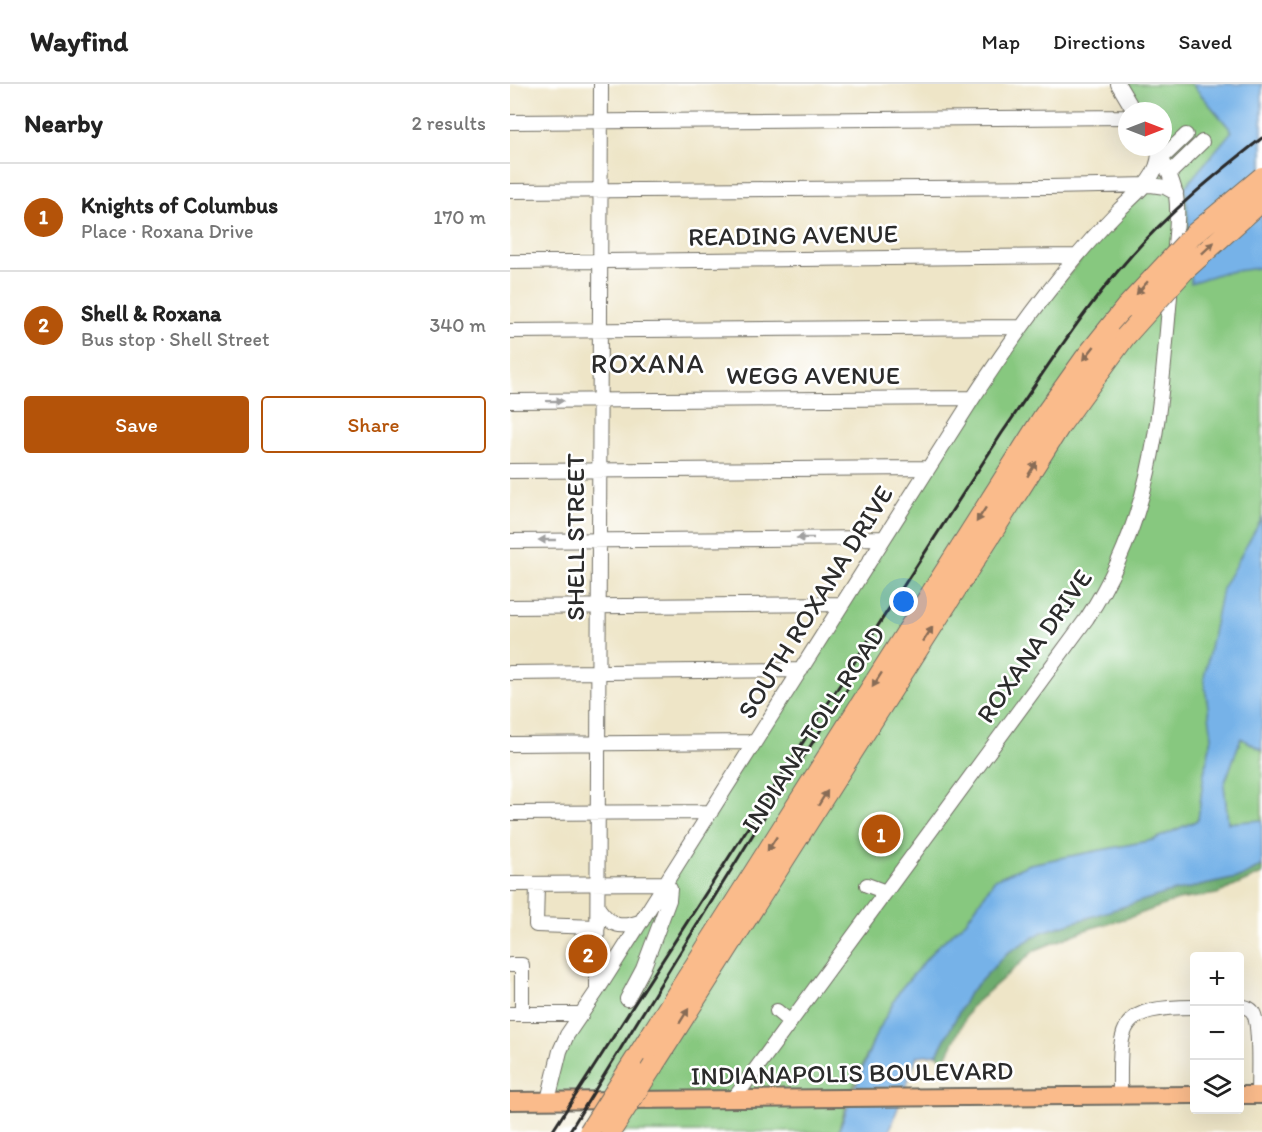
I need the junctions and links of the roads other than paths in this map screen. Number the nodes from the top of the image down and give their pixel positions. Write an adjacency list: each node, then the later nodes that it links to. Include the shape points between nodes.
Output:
1 (601, 84): 5 (street, SHELL STREET)
2 (1119, 84): 3 (street)
3 (1129, 102)
4 (1118, 117): 5 (street)
5 (601, 121): 6 (street); 16 (street, SHELL STREET)
6 (510, 122)
7 (1186, 135): 9 (street)
8 (1202, 142): 12 (street)
9 (1172, 144)
10 (1158, 156): 14 (street, SOUTH ROXANA DRIVE, via 1157,167)
11 (1160, 156): 12 (street, ROXANA DRIVE)
12 (1170, 173): 17 (street, ROXANA DRIVE)
13 (1262, 177): 73 (highway, INDIANA TOLL ROAD, one-way to 73, bridge, via 1167,261 1085,358 1043,417)
14 (1143, 186): 16 (street); 17 (street, via 1158,185); 19 (street, SOUTH ROXANA DRIVE)
15 (510, 191): 16 (street)
16 (600, 191): 20 (street, SHELL STREET)
17 (1176, 193): 51 (street, ROXANA DRIVE, via 1178,214 1155,445 1128,540 1087,618 930,821)
18 (1262, 201): 72 (highway, INDIANA TOLL ROAD, one-way to 18, bridge, via 1060,426 1125,337 1185,270)
19 (1077, 256): 20 (street, READING AVENUE); 22 (street, SOUTH ROXANA DRIVE)
20 (600, 261): 21 (street, READING AVENUE); 23 (street, SHELL STREET)
21 (510, 262)
22 (1022, 327): 23 (street); 25 (street, SOUTH ROXANA DRIVE)
23 (600, 330): 24 (street); 26 (street, SHELL STREET)
24 (510, 331)
25 (973, 398): 26 (street, WEGG AVENUE); 28 (street, SOUTH ROXANA DRIVE)
26 (599, 400): 27 (street, WEGG AVENUE, one-way to 26); 29 (street, SHELL STREET)
27 (510, 401)
28 (928, 468): 29 (street); 31 (street, SOUTH ROXANA DRIVE)
29 (599, 470): 30 (street); 32 (street, SHELL STREET)
30 (510, 471)
31 (884, 538): 32 (street, one-way to 32); 34 (street, SOUTH ROXANA DRIVE)
32 (599, 540): 33 (street, one-way to 33); 35 (street, SHELL STREET)
33 (510, 541)
34 (842, 604): 35 (street); 37 (street, SOUTH ROXANA DRIVE)
35 (598, 606): 36 (street); 38 (street, SHELL STREET)
36 (510, 607)
37 (801, 670): 38 (street); 40 (street, SOUTH ROXANA DRIVE)
38 (598, 672): 39 (street); 42 (street, SHELL STREET)
39 (510, 673)
40 (755, 742): 42 (street); 43 (street, SOUTH ROXANA DRIVE)
41 (510, 744): 42 (street)
42 (598, 744): 45 (street, SHELL STREET)
43 (711, 812): 45 (street); 46 (street, SOUTH ROXANA DRIVE)
44 (510, 813): 45 (street)
45 (598, 813): 49 (street, SHELL STREET)
46 (666, 883): 49 (street); 53 (street, SOUTH ROXANA DRIVE); 58 (street, via 669,900 643,969)
47 (510, 884): 48 (street)
48 (537, 884): 49 (street); 54 (street, via 536,925)
49 (598, 884): 52 (street, SHELL STREET)
50 (867, 885): 51 (street)
51 (886, 892): 64 (street, ROXANA DRIVE)
52 (598, 908): 53 (street, via 617,925); 54 (street, SHELL STREET)
53 (642, 921): 56 (street, SOUTH ROXANA DRIVE)
54 (598, 927): 56 (street, SHELL STREET)
55 (510, 965): 57 (street, via 522,965)
56 (597, 991): 63 (street, SOUTH ROXANA DRIVE)
57 (516, 992): 62 (street)
58 (627, 999)
59 (1190, 1007): 68 (street, via 1152,1010 1138,1015 1129,1024 1121,1036)
60 (1244, 1007): 67 (street, via 1253,1011 1257,1023)
61 (777, 1011): 64 (street)
62 (516, 1014): 63 (street)
63 (582, 1014): 69 (street, SOUTH ROXANA DRIVE, via 560,1051)
64 (790, 1022): 70 (street, ROXANA DRIVE)
65 (1190, 1095): 68 (main road, INDIANAPOLIS BOULEVARD)
66 (1244, 1095): 67 (main road)
67 (1260, 1095)
68 (1120, 1096): 70 (main road, INDIANAPOLIS BOULEVARD)
69 (548, 1100): 70 (main road, INDIANAPOLIS BOULEVARD); 71 (main road, INDIANAPOLIS BOULEVARD)
70 (734, 1100)
71 (510, 1101)
72 (611, 1131)
73 (589, 1132)

